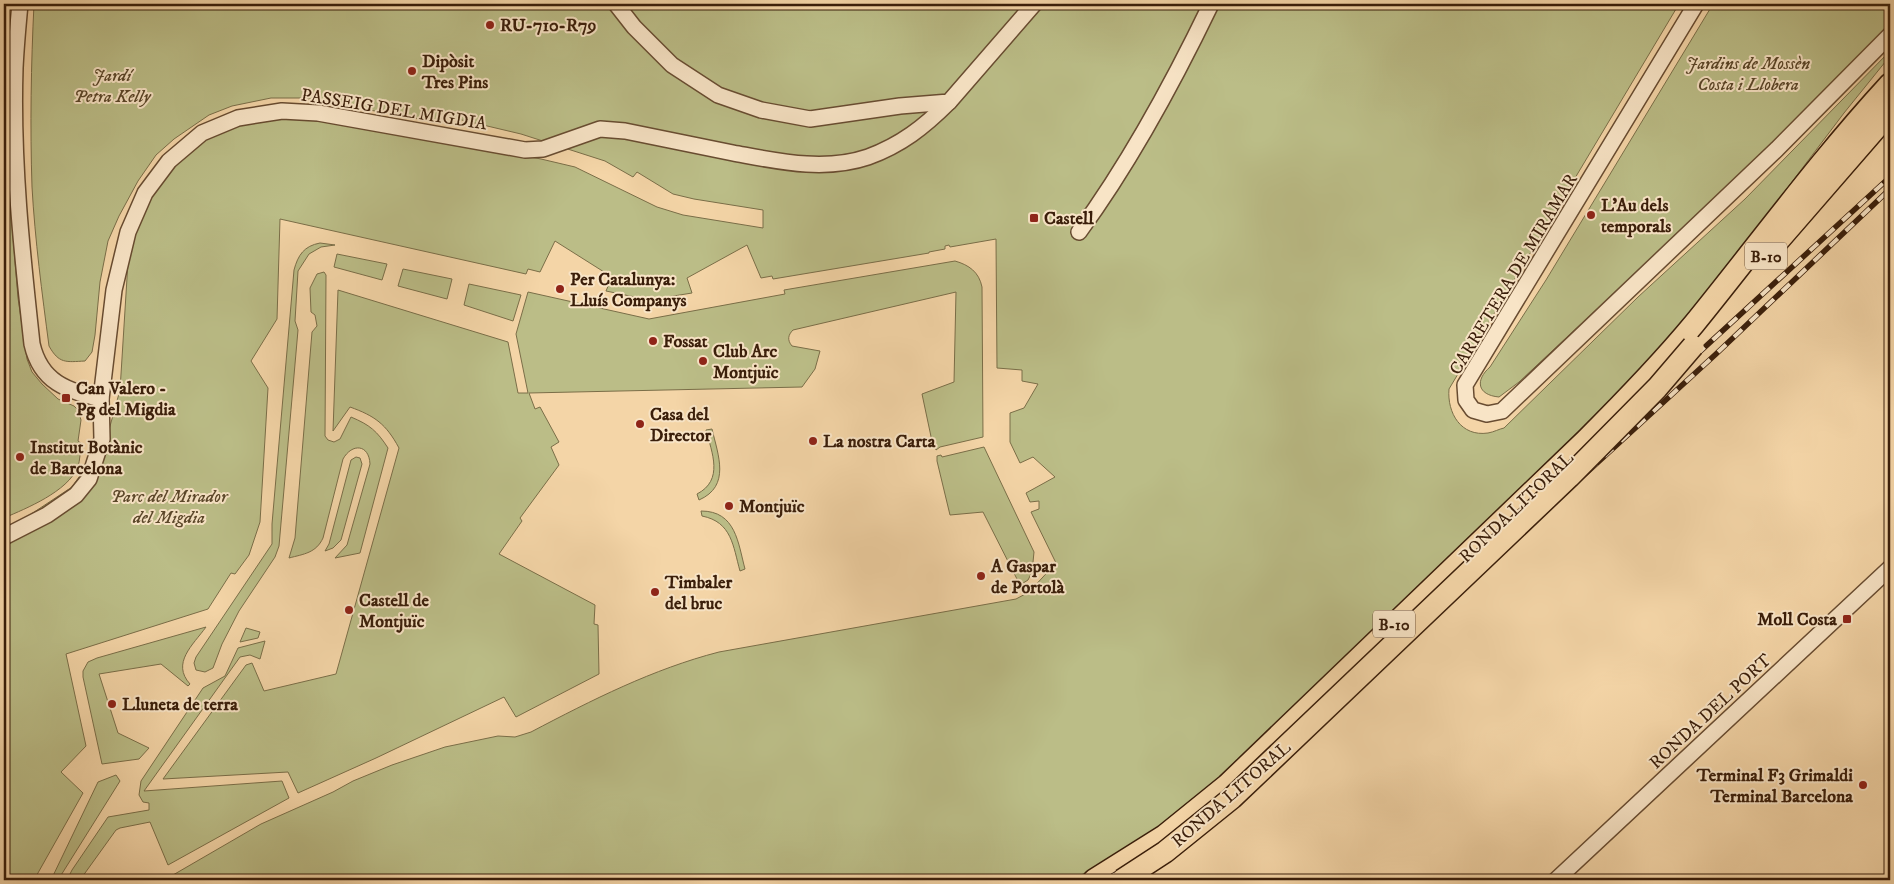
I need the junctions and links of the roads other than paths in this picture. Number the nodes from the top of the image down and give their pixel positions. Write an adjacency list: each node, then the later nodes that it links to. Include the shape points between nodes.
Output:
1 (20, 4): 16 (street, via 15,68 16,169 32,344 42,371 69,390)
2 (616, 4): 9 (street, via 672,65 718,95 760,110 810,119)
3 (1034, 4): 9 (street, PASSEIG DEL MIGDIA)
4 (1212, 4): 14 (street, via 1175,77 1116,178)
5 (1696, 4): 6 (street, CARRETERA DE MIRAMAR, via 1477,364 1466,385 1466,400 1473,410 1488,414 1502,411 1777,149)
6 (1890, 35)
7 (1890, 68): 12 (highway, B-10)
8 (1890, 84): 12 (highway, RONDA LITORAL / B-10)
9 (949, 102): 16 (street, PASSEIG DEL MIGDIA, via 925,126 899,143 867,157 826,165 789,163 617,130 600,129 543,149 525,150 318,113 282,111 238,118 202,133 169,162 145,193 128,232 114,290)
10 (1890, 112): 13 (highway, RONDA LITORAL / B-10)
11 (1890, 126): 13 (highway, B-10)
12 (1808, 180): 15 (highway, RONDA LITORAL / B-10)
13 (1831, 180): 15 (highway, RONDA LITORAL / B-10)
14 (1079, 232)
15 (1699, 329): 19 (highway, RONDA LITORAL / B-10, via 1227,785 1164,836); 20 (highway, RONDA LITORAL / B-10, bridge, via 1657,388 1614,433 1239,792 1179,841)
16 (101, 400): 17 (street, PASSEIG DEL MIGDIA, via 102,439 89,479 76,495)
17 (4, 537)
18 (1890, 568): 21 (street, RONDA DEL PORT)
19 (1094, 880)
20 (1122, 880)
21 (1556, 880)

